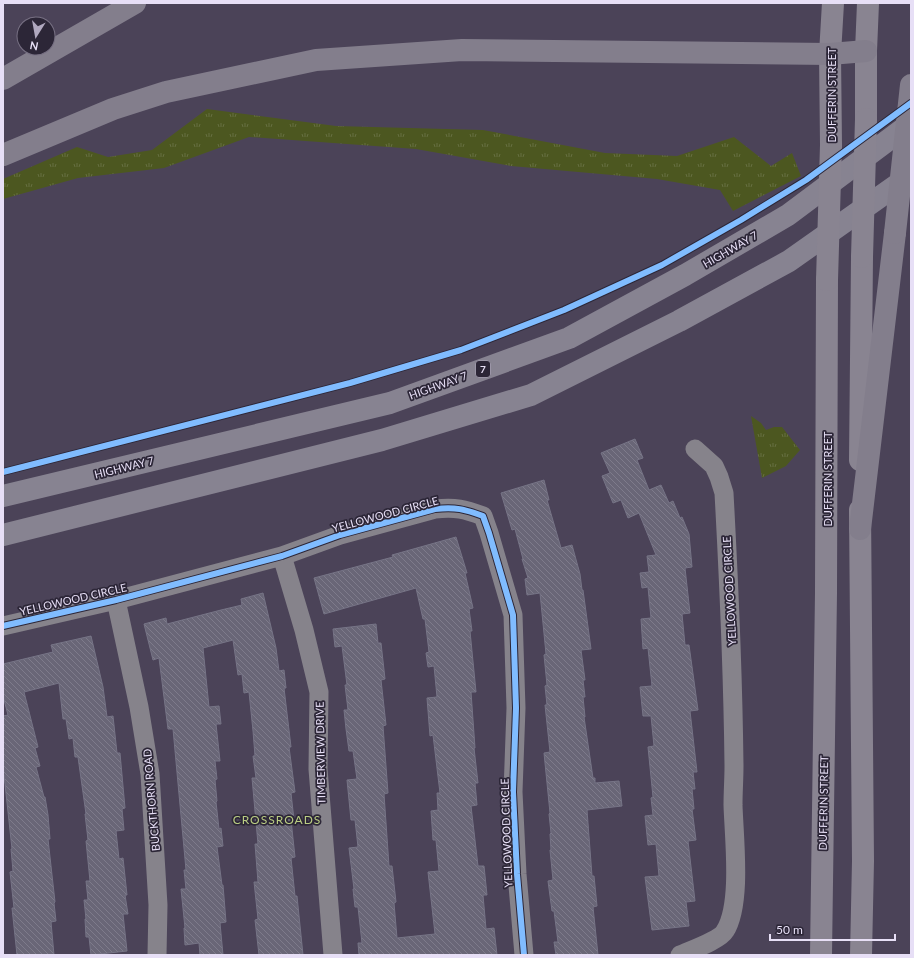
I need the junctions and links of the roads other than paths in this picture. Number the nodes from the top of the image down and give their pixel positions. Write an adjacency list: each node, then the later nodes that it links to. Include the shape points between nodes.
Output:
1 (135, 3): 6 (highway)
2 (833, 3): 5 (main road, DUFFERIN STREET)
3 (868, 3): 4 (main road)
4 (866, 51): 5 (highway); 13 (main road, bridge)
5 (830, 54): 9 (highway, via 462,50 316,60 166,92 113,109); 22 (main road, DUFFERIN STREET, bridge)
6 (3, 79)
7 (911, 85): 13 (highway, bridge)
8 (911, 123): 12 (main road, HIGHWAY 7 / 7, via 788,215 569,338 390,403)
9 (3, 155)
10 (911, 175): 14 (main road, via 789,261 679,321 531,395 382,440)
11 (695, 449): 21 (street, YELLOWOOD CIRCLE, via 714,466 724,493 731,649 736,868 734,901 725,933)
12 (3, 496)
13 (860, 529): 23 (main road, via 863,861)
14 (3, 534)
15 (282, 556): 16 (street, YELLOWOOD CIRCLE); 19 (street, TIMBERVIEW DRIVE, via 319,692 318,769); 20 (street, YELLOWOOD CIRCLE, via 340,535 436,509 451,507 483,516 513,615 516,708 513,792)
16 (116, 600): 17 (street, YELLOWOOD CIRCLE); 18 (street, BUCKTHORN ROAD, via 150,774 158,905)
17 (3, 626)
18 (158, 955)
19 (333, 955)
20 (524, 955)
21 (680, 955)
22 (821, 955)
23 (861, 955)

